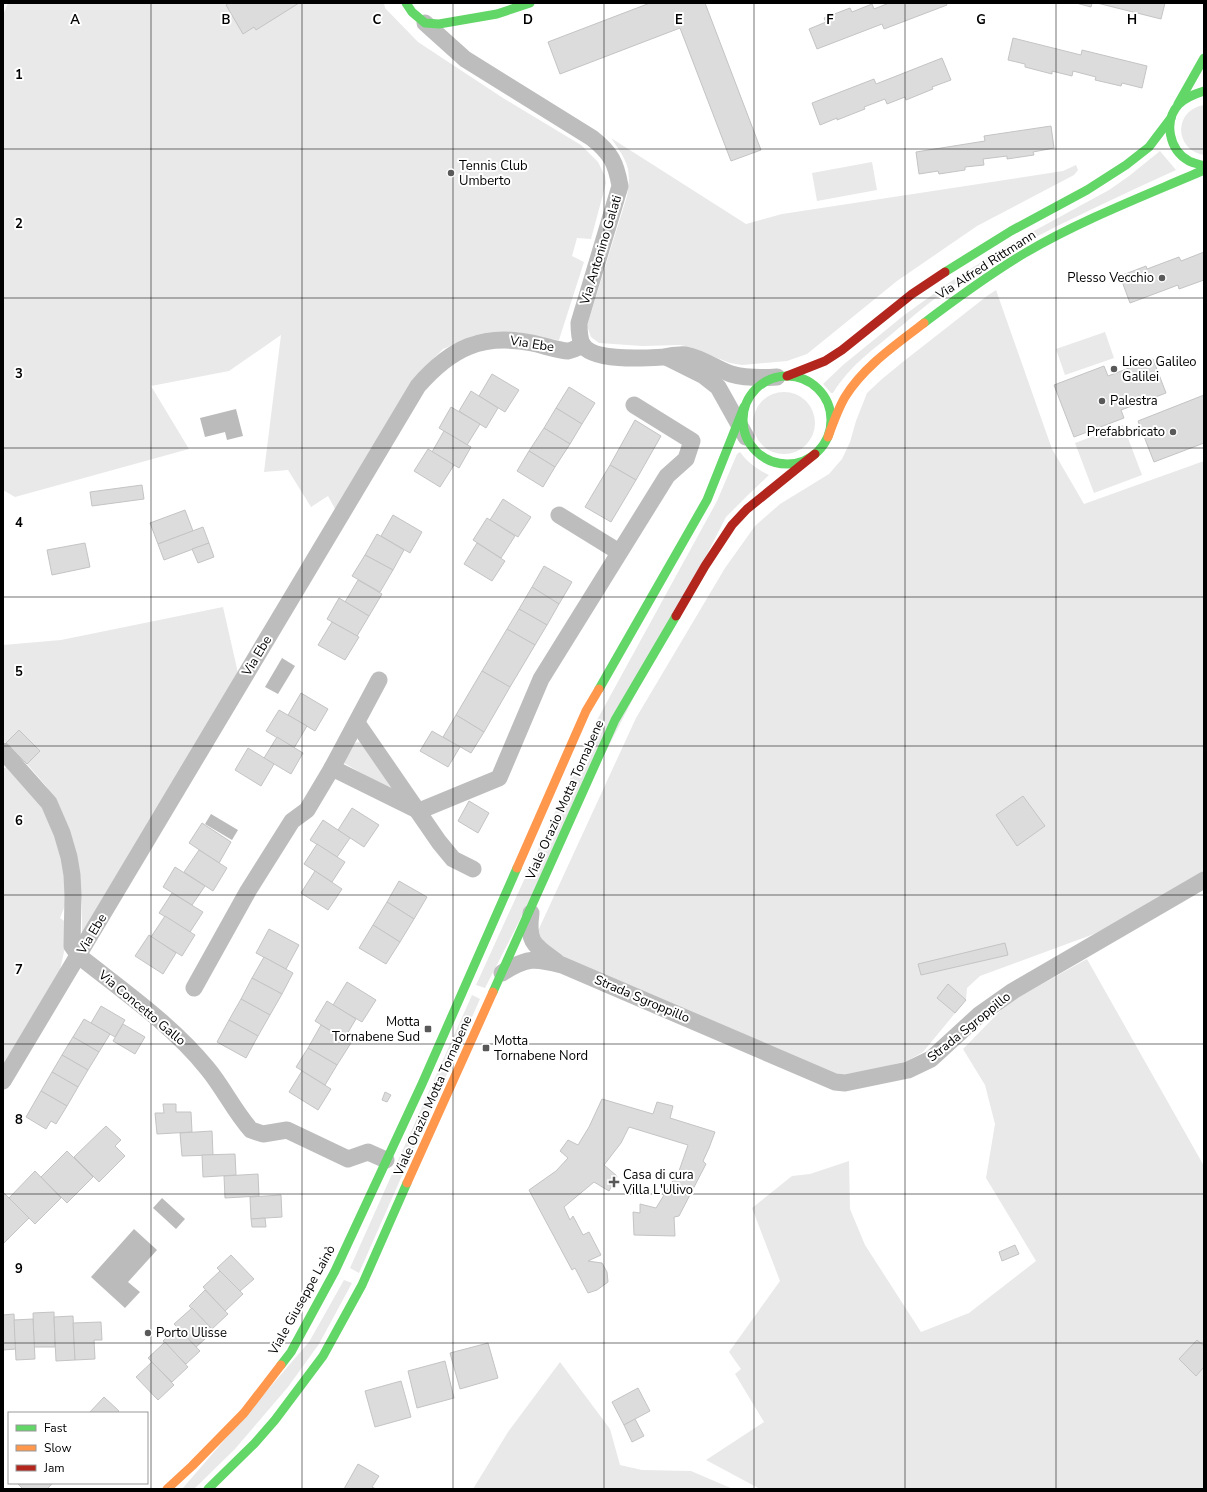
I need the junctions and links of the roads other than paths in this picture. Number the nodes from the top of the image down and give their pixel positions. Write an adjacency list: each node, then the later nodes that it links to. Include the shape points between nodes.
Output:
1 (406, 3): 3 (main road)
2 (530, 3): 3 (main road, via 497,14 439,24)
3 (425, 23): 10 (street, Via Antonino Galati, via 465,59 592,138 603,146 612,158 620,186 579,323)
4 (1204, 58): 6 (main road, Via Alfred Rittmann)
5 (1204, 91): 6 (main road, via 1186,97)
6 (1178, 104): 7 (main road, Via Alfred Rittmann)
7 (1171, 118): 8 (main road, via 1170,137 1178,154 1194,164); 12 (main road, Via Alfred Rittmann, via 1153,143 1126,165 958,263 912,294 825,361)
8 (1204, 166)
9 (1204, 170): 16 (main road, Via Alfred Rittmann, via 1053,238 954,299 864,374 841,405)
10 (583, 345): 11 (street, via 591,351 607,356); 28 (street, Via Ebe, via 569,351 510,340 475,344 455,352 431,371 418,386)
11 (666, 357): 12 (street, via 683,354 696,357 732,374 758,378); 14 (street, via 704,376 718,387)
12 (782, 377): 14 (main road, via 767,381 758,387 750,395); 16 (main road, via 799,378 811,383 820,391 827,401 830,413)
13 (634, 404): 19 (street, via 692,441 686,459 667,476)
14 (741, 414): 15 (street); 33 (main road, Viale Orazio Motta Tornabene, via 707,500 586,711)
15 (746, 437): 17 (main road, via 760,456 770,461 794,464 805,461)
16 (828, 437): 17 (main road)
17 (814, 454): 27 (main road, Viale Orazio Motta Tornabene, via 747,509 732,525 705,566 615,720)
18 (559, 516): 19 (street)
19 (619, 552): 24 (street, via 541,679 499,778)
20 (379, 680): 21 (street)
21 (357, 723): 23 (street); 24 (street)
22 (3, 751): 28 (street, via 49,803 62,833 70,857 72,875 72,946)
23 (332, 768): 24 (street); 31 (street, via 307,810 292,821 248,891)
24 (419, 811): 25 (street, via 453,859)
25 (474, 870)
26 (1204, 880): 29 (street, Strada Sgroppillo, via 1007,995 931,1059 908,1070 845,1083 835,1082)
27 (532, 906): 29 (street, via 529,928 531,937 542,951); 30 (main road, Viale Orazio Motta Tornabene)
28 (79, 956): 32 (street, Via Ebe); 33 (street, Via Concetto Gallo, via 183,1041 211,1072 251,1130 263,1134 287,1130 348,1159 368,1152)
29 (562, 965): 30 (street, via 531,960 516,964)
30 (502, 973): 35 (main road, Viale Orazio Motta Tornabene, via 362,1285 323,1356 275,1420)
31 (194, 988)
32 (3, 1082)
33 (386, 1160): 34 (main road, Viale Giuseppe Lainò, via 335,1271 291,1352 244,1413)
34 (167, 1489)
35 (208, 1489)

